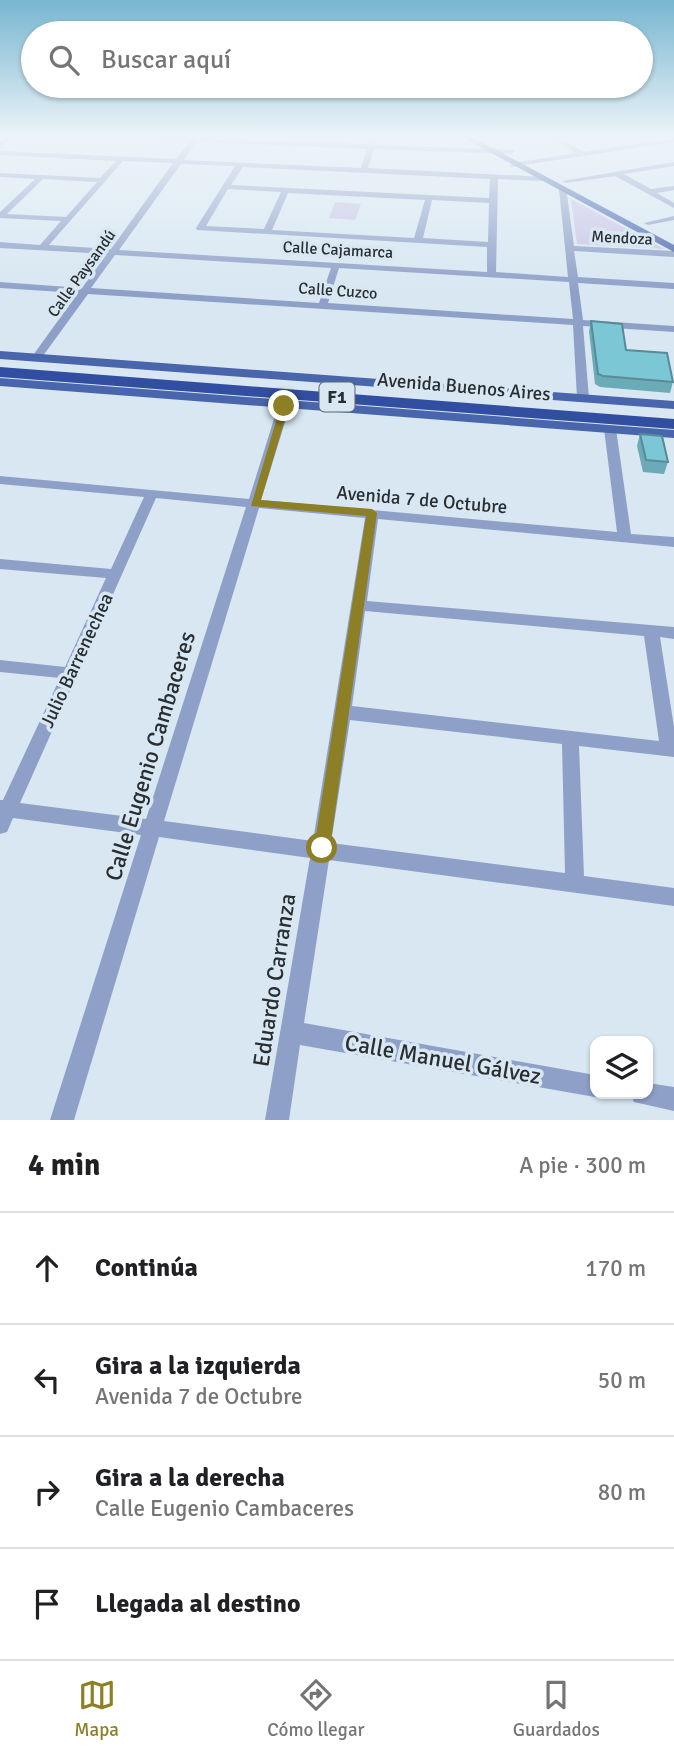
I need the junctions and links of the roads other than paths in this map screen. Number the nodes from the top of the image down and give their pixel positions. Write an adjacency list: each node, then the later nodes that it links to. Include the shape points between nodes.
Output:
1 (29, 188): 17 (street)
2 (95, 188): 19 (street)
3 (159, 188): 28 (street, Calle Paysandú)
4 (226, 188): 21 (street, via 200,228)
5 (264, 188): 12 (street)
6 (494, 188): 15 (street)
7 (564, 188): 27 (street)
8 (569, 188): 29 (main road)
9 (571, 188): 20 (main road)
10 (642, 188): 13 (street)
11 (672, 188): 13 (street)
12 (286, 189): 14 (street); 21 (street)
13 (649, 192): 16 (street)
14 (429, 198): 15 (street); 23 (street)
15 (493, 201): 25 (street)
16 (674, 206)
17 (0, 216): 19 (street)
18 (674, 218): 20 (street)
19 (66, 219): 26 (street)
20 (648, 223): 22 (main road)
21 (267, 231): 23 (street)
22 (674, 237)
23 (418, 240): 25 (street)
24 (0, 245): 26 (street, Calle Cajamarca)
25 (491, 245): 31 (street)
26 (42, 247): 28 (street, Calle Cajamarca)
27 (569, 248): 29 (street, Mendoza); 32 (street)
28 (115, 252): 30 (street, Calle Cajamarca); 35 (street, Calle Paysandú)
29 (674, 252)
30 (336, 265): 31 (street, Calle Cajamarca); 36 (street)
31 (491, 275): 32 (street, Calle Cajamarca)
32 (573, 280): 34 (street, Calle Cajamarca); 37 (street)
33 (0, 285): 35 (street, Calle Cuzco)
34 (674, 286)
35 (85, 291): 36 (street, Calle Cuzco); 40 (street, Calle Paysandú)
36 (323, 304): 37 (street, Calle Cuzco)
37 (578, 322): 38 (street, Calle Cuzco); 44 (street)
38 (674, 328)
39 (0, 355): 40 (main road, Avenida Buenos Aires / F1)
40 (36, 358): 44 (main road, Avenida Buenos Aires / F1)
41 (0, 363): 47 (highway, Avenida Buenos Aires / F1)
42 (0, 372): 48 (highway, Avenida Buenos Aires / F1)
43 (0, 382): 46 (main road, Avenida Buenos Aires)
44 (583, 398): 45 (main road, Avenida Buenos Aires / F1)
45 (674, 405)
46 (284, 406): 49 (main road, Avenida Buenos Aires); 53 (street, Calle Eugenio Cambaceres)
47 (674, 415)
48 (674, 424)
49 (610, 429): 50 (main road, Avenida Buenos Aires); 55 (street)
50 (674, 434)
51 (0, 480): 52 (street, Avenida 7 de Octubre)
52 (152, 494): 53 (street, Avenida 7 de Octubre); 58 (street, Julio Barrenechea)
53 (254, 503): 54 (street, Avenida 7 de Octubre); 68 (street, Calle Eugenio Cambaceres)
54 (372, 513): 55 (street, Avenida 7 de Octubre); 59 (street, Eduardo Carranza)
55 (625, 538): 56 (street, Avenida 7 de Octubre)
56 (674, 542)
57 (0, 564): 58 (street)
58 (116, 574): 63 (street, Julio Barrenechea)
59 (357, 604): 60 (street); 64 (street, Eduardo Carranza)
60 (651, 631): 61 (street); 66 (street)
61 (674, 633)
62 (0, 666): 63 (street)
63 (67, 673): 67 (street, Julio Barrenechea)
64 (343, 712): 65 (street); 69 (street, Eduardo Carranza)
65 (570, 738): 66 (street); 70 (street)
66 (671, 749)
67 (3, 814): 68 (street)
68 (154, 827): 69 (street); 76 (street, Calle Eugenio Cambaceres)
69 (322, 848): 70 (street); 72 (street, Eduardo Carranza)
70 (575, 882): 71 (street)
71 (674, 897)
72 (291, 1032): 73 (street, Calle Manuel Gálvez); 77 (street, Eduardo Carranza)
73 (590, 1085)
74 (653, 1096): 75 (street)
75 (674, 1100)
76 (62, 1120)
77 (277, 1120)

